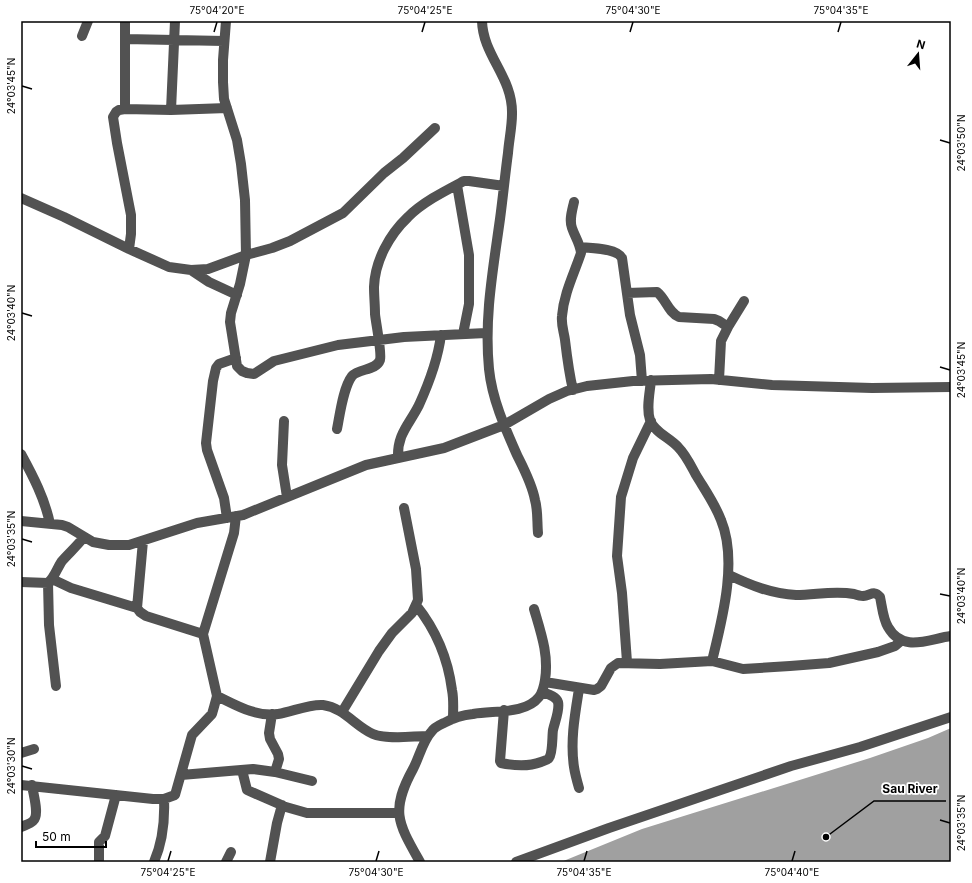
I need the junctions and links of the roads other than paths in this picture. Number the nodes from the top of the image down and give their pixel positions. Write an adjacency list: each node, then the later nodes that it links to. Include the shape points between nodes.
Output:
1 (88, 21): 6 (street)
2 (125, 21): 7 (street)
3 (175, 21): 8 (street)
4 (226, 21): 9 (street)
5 (482, 21): 15 (street, via 490,50 511,95 512,114)
6 (82, 36)
7 (125, 40): 8 (street); 11 (street)
8 (175, 40): 9 (street); 12 (street)
9 (224, 41): 10 (street, via 222,82)
10 (228, 108): 12 (street); 20 (street, via 241,164 245,200)
11 (125, 109): 12 (street); 19 (street, via 119,110 113,117 131,215)
12 (171, 110)
13 (435, 128): 20 (street, via 343,213 290,241)
14 (457, 185): 15 (street, via 470,181); 27 (street, via 469,255 469,304); 29 (street, via 408,217 391,237 382,254 374,287)
15 (504, 186): 26 (street)
16 (21, 198): 19 (street)
17 (574, 202): 18 (street, via 571,227)
18 (580, 247): 22 (street, via 611,251 621,255); 34 (street, via 561,316)
19 (128, 249): 21 (street, via 169,267)
20 (246, 255): 21 (street, via 208,269); 23 (street)
21 (191, 270): 23 (street)
22 (627, 293): 25 (street, via 657,292 674,315 719,320); 31 (street, via 630,315)
23 (237, 295): 30 (street, via 230,322)
24 (744, 301): 25 (street)
25 (728, 327): 32 (street, via 721,341)
26 (486, 333): 27 (street); 37 (street, via 489,371)
27 (463, 334): 28 (street)
28 (441, 335): 29 (street); 40 (street, via 438,357 423,395 401,437)
29 (378, 339): 30 (street, via 338,345 274,360 254,374 242,371 237,366); 38 (street, via 380,360 377,365 358,371 352,376)
30 (236, 358): 43 (street, via 219,364 216,368 206,443)
31 (647, 380): 32 (street); 34 (street, via 587,386); 36 (street)
32 (719, 380): 33 (street, via 772,386)
33 (951, 387)
34 (573, 390): 37 (street, via 549,399)
35 (284, 421): 41 (street, via 282,465)
36 (651, 422): 49 (street, via 678,447 722,521 726,535); 59 (street, via 633,458 621,498 617,556)
37 (504, 425): 40 (street, via 444,448); 46 (street, via 535,500)
38 (337, 429)
39 (21, 454): 45 (street, via 33,475)
40 (398, 458): 41 (street, via 366,465)
41 (287, 497): 43 (street)
42 (404, 508): 52 (street, via 416,569)
43 (232, 517): 48 (street, via 197,523); 55 (street, via 234,533)
44 (21, 520): 45 (street)
45 (50, 524): 47 (street, via 68,527)
46 (538, 533)
47 (84, 537): 48 (street, via 93,542 109,545 129,545); 50 (street, via 62,561)
48 (142, 541): 53 (street)
49 (728, 575): 57 (street, via 777,593 797,595 845,592 863,596 877,594 887,626); 58 (street)
50 (50, 581): 51 (street); 53 (street); 61 (street, via 49,625)
51 (21, 582)
52 (416, 605): 66 (street, via 383,645); 69 (street, via 436,634 444,655 453,692)
53 (137, 608): 55 (street, via 146,616)
54 (534, 609): 60 (street, via 546,648)
55 (203, 634): 64 (street)
56 (951, 636): 57 (street, via 917,643)
57 (902, 640): 58 (street, via 895,646 878,652 829,663 743,669)
58 (712, 661): 59 (street, via 660,664)
59 (627, 662): 62 (street, via 614,664 597,689)
60 (544, 682): 62 (street); 63 (street)
61 (56, 686)
62 (579, 688): 79 (street, via 573,742 574,767)
63 (542, 692): 65 (street, via 533,703); 65 (street, via 554,697 558,702 551,754 547,760 520,766 501,763)
64 (217, 696): 67 (street, via 253,712); 75 (street, via 212,714 192,735)
65 (504, 710): 69 (street)
66 (342, 712): 67 (street, via 322,705); 70 (street, via 374,734 386,737)
67 (272, 714): 74 (street, via 269,733 278,754)
68 (951, 717): 91 (street, via 860,748 791,766)
69 (453, 719): 70 (street, via 433,730)
70 (428, 736): 83 (street, via 404,787)
71 (34, 749): 72 (street)
72 (21, 753)
73 (242, 770): 74 (street); 75 (street); 82 (street, via 247,790)
74 (275, 772): 76 (street)
75 (181, 775): 81 (street, via 175,795)
76 (312, 781)
77 (21, 785): 78 (street)
78 (32, 785): 80 (street); 84 (street, via 37,814 32,822)
79 (579, 788)
80 (116, 796): 81 (street); 86 (street, via 105,836 99,842)
81 (164, 799): 87 (street, via 164,830)
82 (282, 805): 83 (street, via 307,813); 89 (street)
83 (399, 813): 90 (street, via 404,835)
84 (21, 826)
85 (231, 852): 88 (street)
86 (99, 862)
87 (154, 862)
88 (226, 862)
89 (270, 862)
90 (420, 862)
91 (516, 862)

